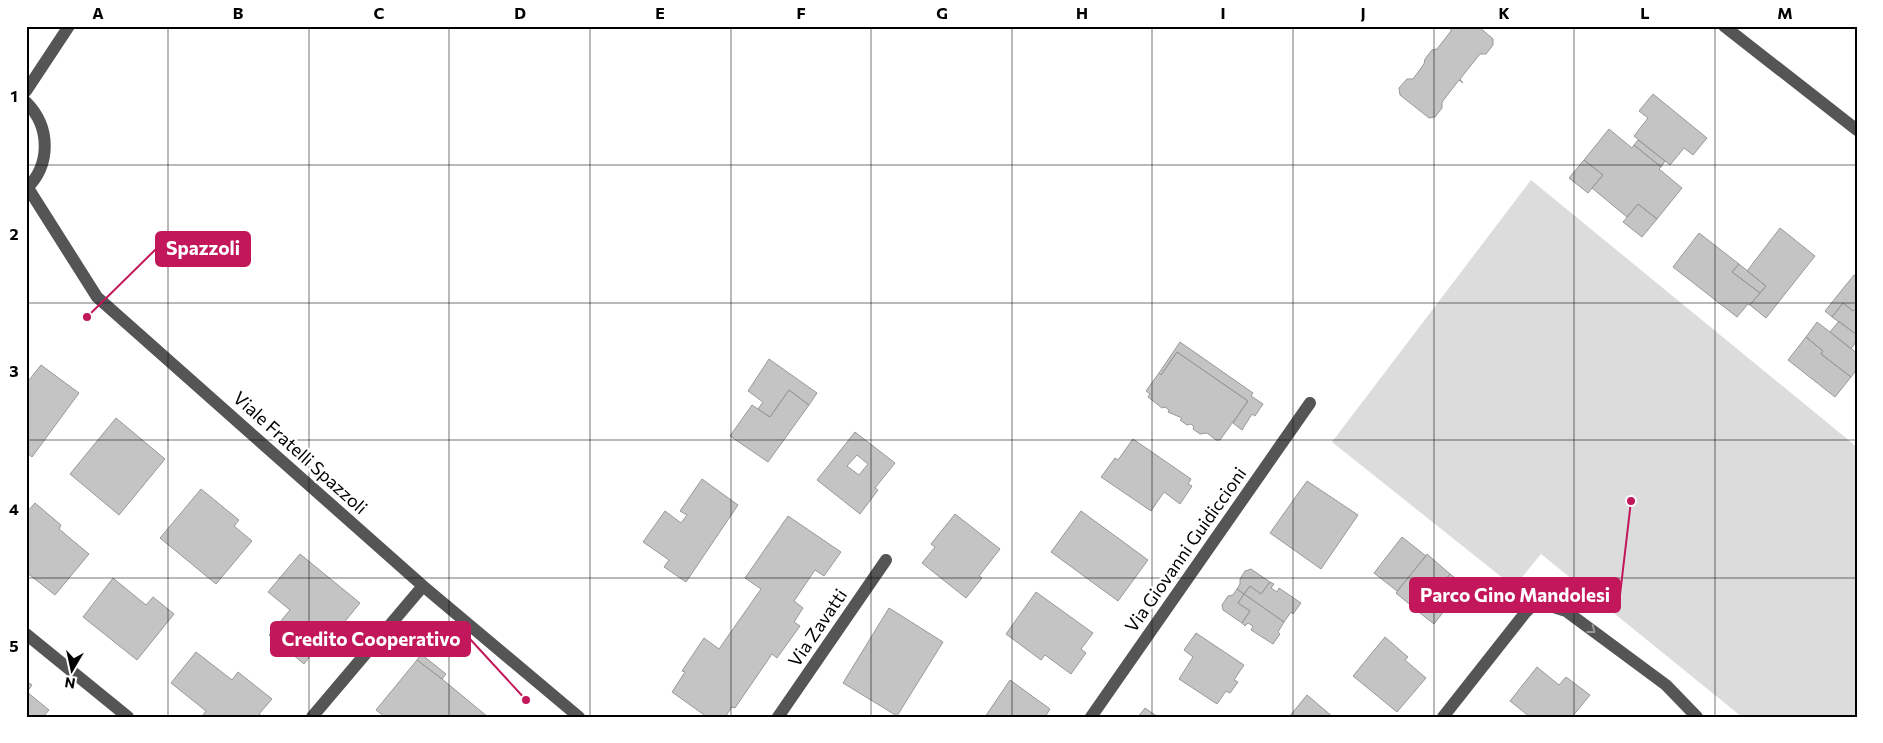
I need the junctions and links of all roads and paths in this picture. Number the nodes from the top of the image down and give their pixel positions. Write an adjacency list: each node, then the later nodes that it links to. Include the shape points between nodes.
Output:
1 (69, 26): 3 (street)
2 (1724, 26): 5 (street)
3 (26, 91)
4 (26, 102): 6 (street, via 42,123 45,139 45,155 39,173)
5 (1857, 130)
6 (27, 188): 9 (street, Viale Fratelli Spazzoli, via 97,296)
7 (1310, 403): 15 (street, Via Giovanni Guidiccioni)
8 (886, 560): 14 (street, Via Zavatti)
9 (423, 586): 12 (street); 13 (street, Viale Fratelli Spazzoli)
10 (26, 634): 11 (street)
11 (128, 717)
12 (312, 717)
13 (579, 717)
14 (778, 717)
15 (1091, 717)
16 (1443, 717): 17 (street, one-way to 17, via 1526,613 1541,603 1566,611 1666,686)
17 (1697, 717)

